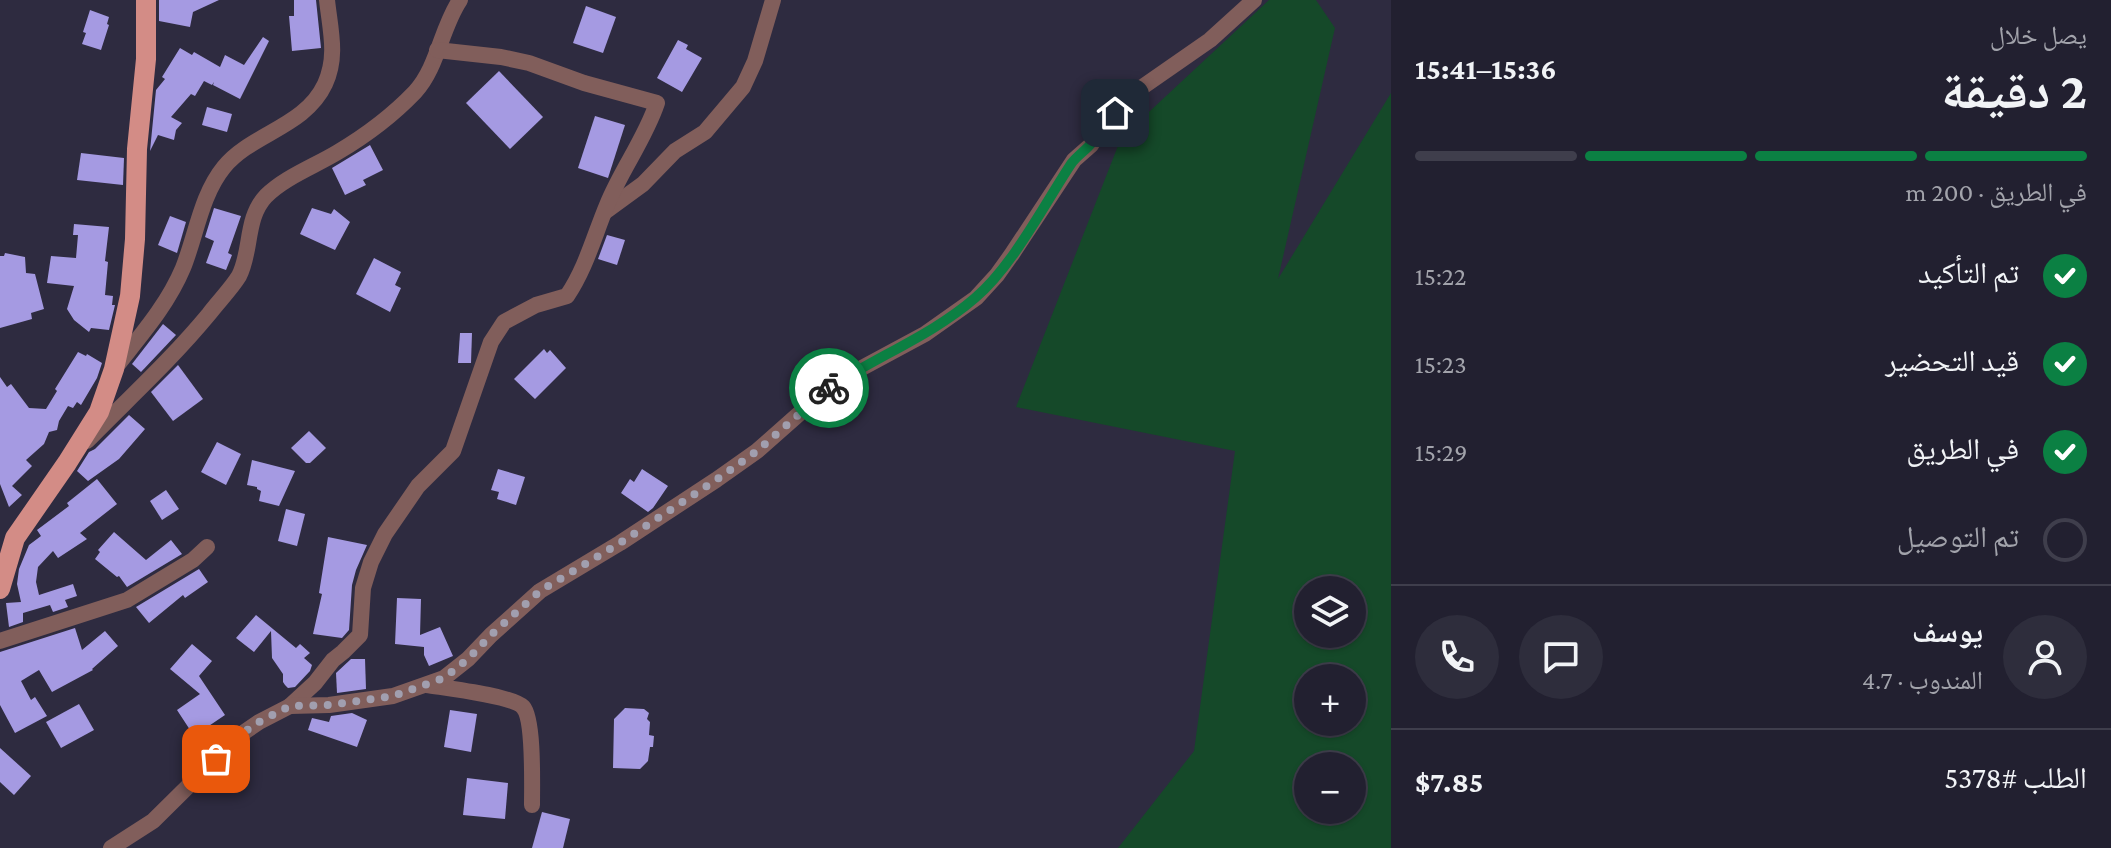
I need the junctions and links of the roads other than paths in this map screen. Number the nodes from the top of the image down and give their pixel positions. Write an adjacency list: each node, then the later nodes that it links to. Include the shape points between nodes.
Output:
1 (146, 0): 8 (main road, via 135,239 130,296)
2 (327, 0): 8 (street, via 333,57 324,86 305,110 252,142 221,170 173,289)
3 (460, 0): 6 (street)
4 (773, 0): 7 (street, via 743,87 705,132)
5 (1254, 0): 13 (street, via 1210,40 1128,97 1074,160 976,298 925,334 826,390 716,480 540,591 468,659)
6 (437, 50): 7 (street, via 529,63 657,103); 9 (street, via 417,89 387,117 266,196 256,209 238,278 174,354)
7 (604, 212): 14 (street, via 580,278 567,296 504,322 491,342 453,451 418,486 371,562 363,588 360,635)
8 (114, 369): 9 (main road, via 99,412)
9 (67, 463): 11 (main road, via 15,538)
10 (207, 547): 12 (street, via 127,600)
11 (0, 589)
12 (0, 641)
13 (427, 685): 14 (street, via 393,696); 15 (street, via 505,699 523,708 530,734)
14 (290, 706): 16 (street, via 240,735 153,821)
15 (532, 805)
16 (111, 848)

